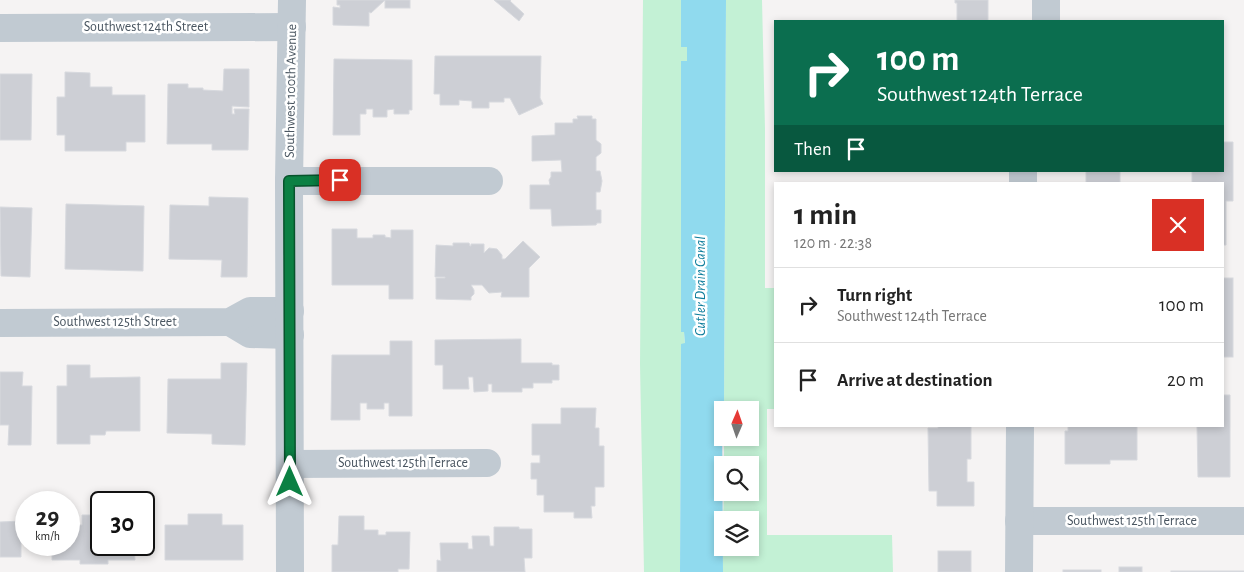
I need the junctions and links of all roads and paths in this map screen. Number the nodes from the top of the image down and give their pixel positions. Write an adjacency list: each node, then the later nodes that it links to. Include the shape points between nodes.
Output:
1 (292, 0): 4 (street, Southwest 100th Avenue)
2 (1046, 0): 3 (street)
3 (1046, 20)
4 (292, 27): 5 (street, Southwest 124th Street); 6 (street, Southwest 100th Avenue)
5 (0, 28)
6 (289, 181): 7 (street); 9 (street, Southwest 100th Avenue)
7 (489, 181)
8 (0, 323): 9 (street, Southwest 125th Street, via 230,322 250,334)
9 (290, 323): 12 (street, Southwest 100th Avenue)
10 (1020, 427): 13 (street)
11 (487, 463): 12 (street, Southwest 125th Terrace)
12 (290, 464): 15 (street, Southwest 100th Avenue)
13 (1019, 521): 14 (street, Southwest 125th Terrace); 16 (street)
14 (1244, 521)
15 (290, 572)
16 (1019, 572)

